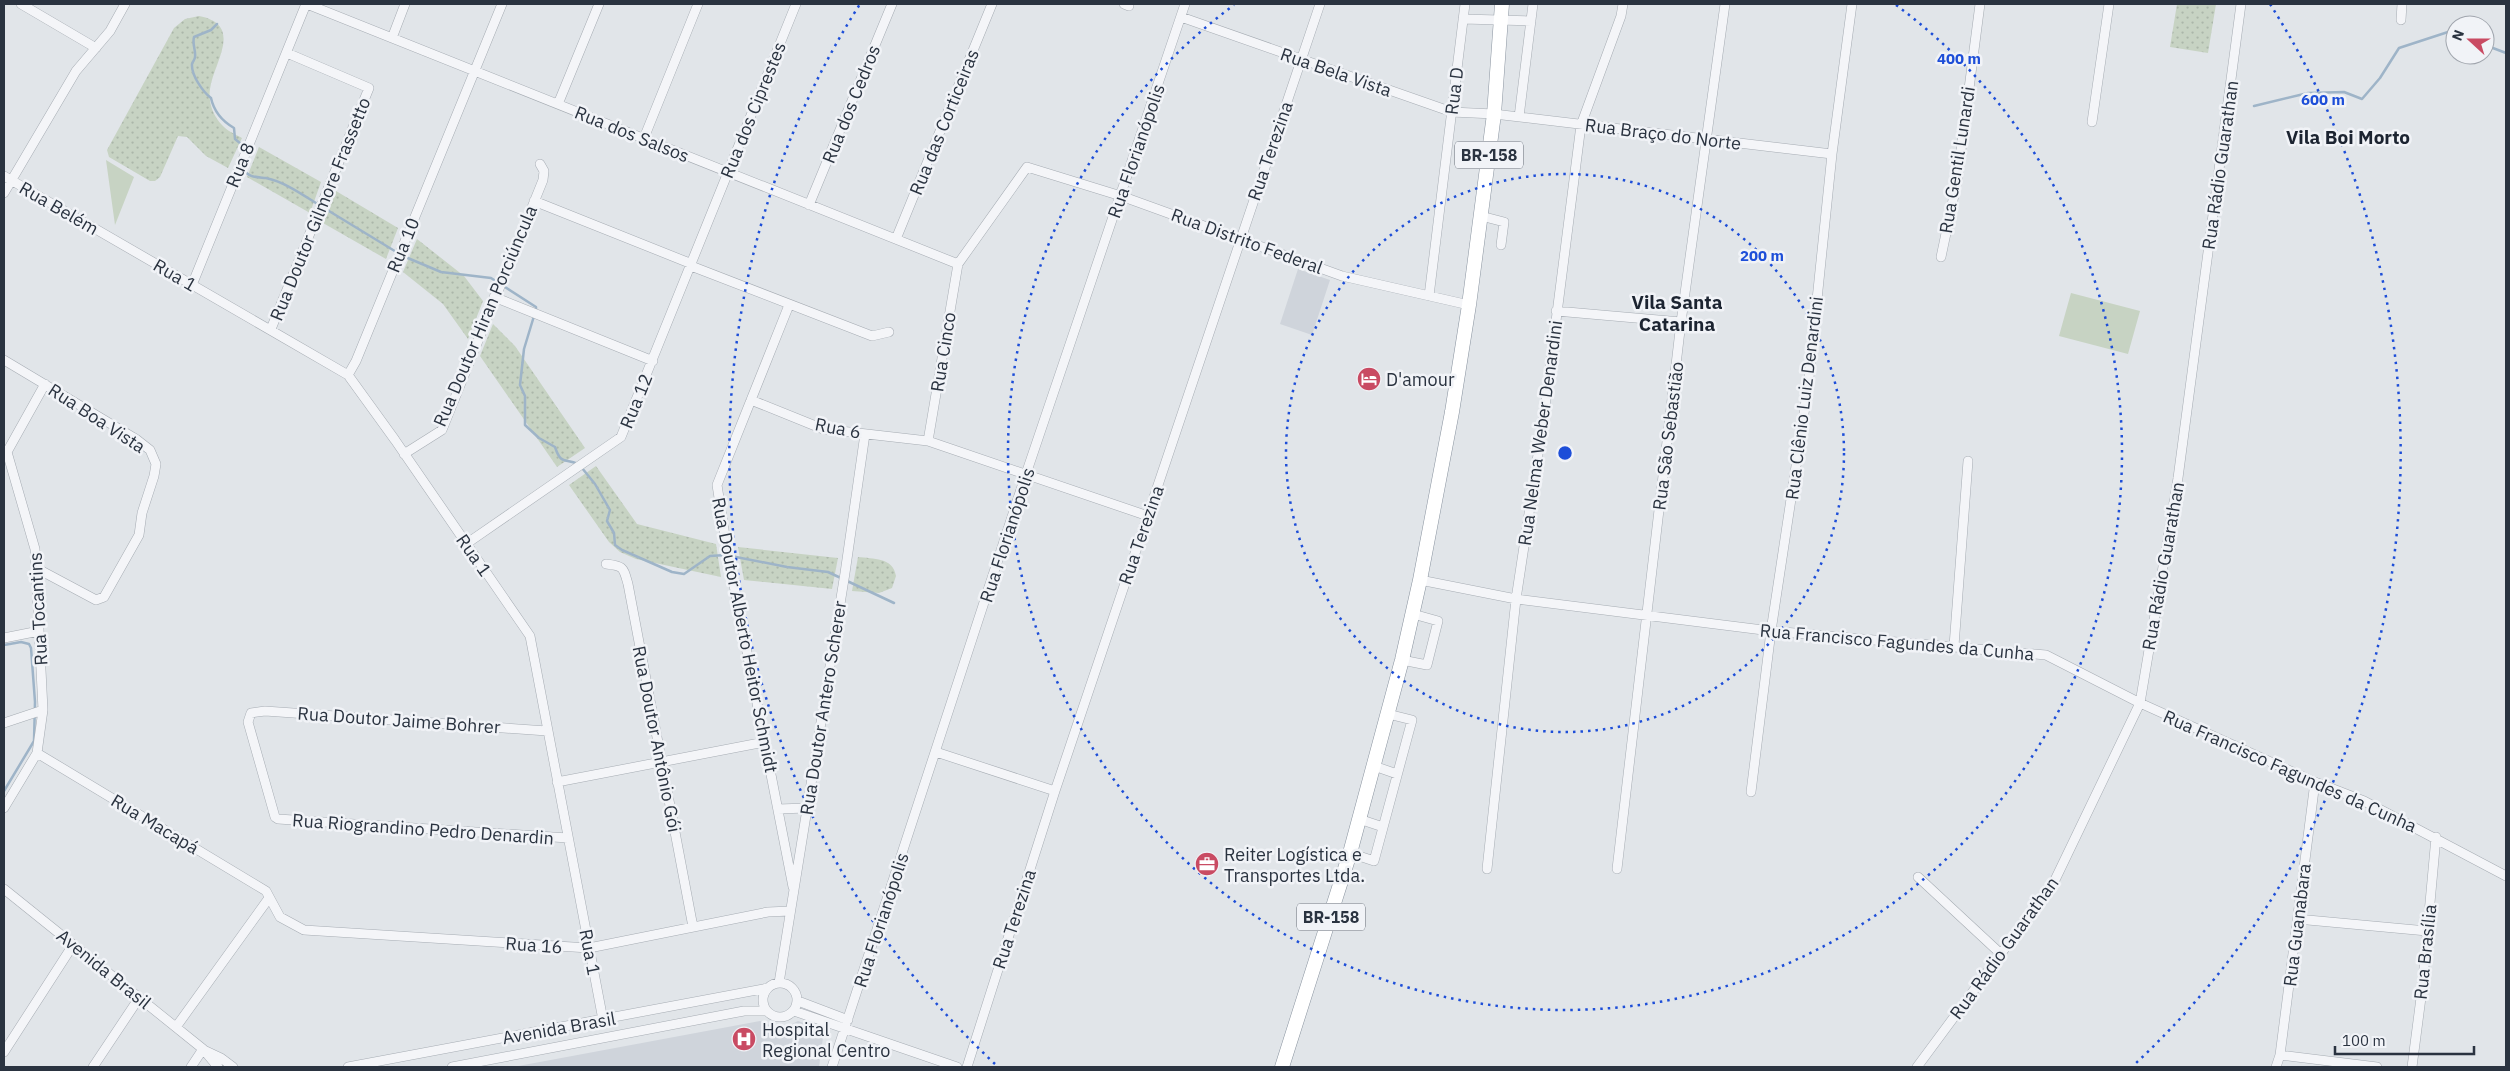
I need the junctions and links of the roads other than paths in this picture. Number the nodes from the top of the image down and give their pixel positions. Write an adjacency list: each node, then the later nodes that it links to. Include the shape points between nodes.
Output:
1 (21, 4): 29 (street)
2 (125, 4): 29 (street)
3 (306, 4): 28 (street, Rua dos Salsos); 30 (street, Rua 8)
4 (405, 4): 28 (street)
5 (502, 4): 32 (street, Rua 10)
6 (599, 4): 33 (street)
7 (698, 4): 39 (street)
8 (796, 4): 43 (street, Rua dos Ciprestes)
9 (892, 4): 48 (street, Rua dos Cedros)
10 (992, 4): 52 (street, Rua das Corticeiras)
11 (1185, 4): 23 (street, Rua Florianópolis)
12 (1320, 4): 31 (street, Rua Terezina)
13 (1465, 4): 24 (street, Rua D)
14 (1502, 4): 25 (highway, BR-158)
15 (1533, 4): 27 (street)
16 (1623, 4): 38 (street, Rua Nelma Weber Denardini)
17 (1725, 4): 40 (street, Rua São Sebastião)
18 (1852, 4): 41 (street, Rua Clênio Luiz Denardini)
19 (1980, 4): 55 (street, Rua Gentil Lunardi, via 1957,181)
20 (2109, 4): 37 (street)
21 (2241, 4): 90 (street, Rua Rádio Guarathan, via 2178,478)
22 (2402, 4): 26 (street)
23 (1181, 17): 31 (street, Rua Bela Vista); 46 (street, Rua Florianópolis)
24 (1463, 20): 25 (street); 34 (street, Rua D)
25 (1500, 20): 27 (street); 35 (highway, BR-158)
26 (2401, 20)
27 (1531, 21): 36 (street)
28 (392, 38): 32 (street, Rua dos Salsos)
29 (96, 48): 44 (street, via 76,71)
30 (288, 50): 58 (street, Rua 8); 65 (street, Rua Doutor Gilmore Frassetto, via 369,88)
31 (1301, 60): 34 (street, Rua Bela Vista); 51 (street, Rua Terezina)
32 (474, 71): 33 (street, Rua dos Salsos); 69 (street, Rua 10)
33 (558, 104): 39 (street, Rua dos Salsos)
34 (1452, 112): 35 (street, Rua Bela Vista); 59 (street, Rua D)
35 (1494, 114): 36 (street, Rua Braço do Norte); 49 (highway, BR-158)
36 (1519, 117): 38 (street, Rua Braço do Norte)
37 (2092, 122)
38 (1581, 125): 40 (street, Rua Braço do Norte); 63 (street, Rua Nelma Weber Denardini)
39 (644, 138): 43 (street, Rua dos Salsos)
40 (1707, 139): 41 (street, Rua Braço do Norte); 64 (street, Rua São Sebastião)
41 (1832, 154): 86 (street, Rua Clênio Luiz Denardini, via 1808,387)
42 (540, 164): 47 (street, Rua Doutor Hiran Porciúncula, via 544,171 543,180)
43 (728, 172): 48 (street, Rua dos Salsos); 50 (street, Rua dos Ciprestes)
44 (8, 178): 45 (street); 53 (street, Rua Belém)
45 (4, 194)
46 (1121, 196): 51 (street, Rua Distrito Federal); 56 (street, Rua Distrito Federal, via 1027,167); 76 (street, Rua Florianópolis)
47 (534, 200): 57 (street); 60 (street, Rua Doutor Hiran Porciúncula)
48 (809, 205): 52 (street, Rua dos Salsos)
49 (1481, 216): 54 (street, via 1504,222); 62 (highway, BR-158)
50 (711, 217): 57 (street, Rua 12)
51 (1240, 238): 59 (street, Rua Distrito Federal, via 1342,276); 77 (street, Rua Terezina)
52 (896, 239): 56 (street, Rua dos Salsos)
53 (115, 240): 58 (street, Rua 1)
54 (1501, 245)
55 (1941, 257)
56 (958, 264): 73 (street, Rua Cinco)
57 (691, 265): 61 (street); 68 (street, Rua 12)
58 (192, 284): 65 (street, Rua 1)
59 (1429, 296): 62 (street, Rua Distrito Federal)
60 (494, 297): 68 (street); 74 (street, Rua Doutor Hiran Porciúncula, via 442,430)
61 (789, 305): 66 (street, via 799,306 872,336); 71 (street, Rua Doutor Alberto Heitor Schmidt)
62 (1469, 305): 81 (highway, BR-158)
63 (1556, 311): 64 (street); 82 (street, Rua Nelma Weber Denardini)
64 (1682, 322): 84 (street, Rua São Sebastião)
65 (271, 329): 69 (street, Rua 1)
66 (889, 332)
67 (4, 360): 70 (street, Rua Boa Vista)
68 (652, 361): 78 (street, Rua 12, via 622,437)
69 (348, 374): 74 (street, Rua 1)
70 (45, 384): 80 (street, Rua Tocantins, via 7,452 36,549); 80 (street, Rua Boa Vista, via 136,439 150,450 156,464 139,536 104,597 96,600)
71 (751, 400): 72 (street, Rua 6, via 823,429); 95 (street, Rua Doutor Alberto Heitor Schmidt, via 716,485)
72 (865, 434): 73 (street, Rua 6); 106 (street, Rua Doutor Antero Scherer)
73 (928, 440): 76 (street, Rua 6)
74 (404, 454): 78 (street, Rua 1)
75 (1968, 462): 88 (street)
76 (1026, 474): 77 (street, Rua 6); 96 (street, Rua Florianópolis)
77 (1148, 516): 103 (street, Rua Terezina)
78 (466, 544): 94 (street, Rua 1, via 530,636)
79 (606, 564): 98 (street, Rua Doutor Antônio Gói, via 623,568)
80 (36, 568): 85 (street, Rua Tocantins)
81 (1420, 580): 82 (street, Rua Francisco Fagundes da Cunha); 83 (highway, BR-158)
82 (1516, 599): 84 (street, Rua Francisco Fagundes da Cunha); 114 (street, Rua Nelma Weber Denardini)
83 (1412, 614): 89 (highway, BR-158); 89 (street, via 1438,621 1426,665)
84 (1646, 615): 86 (street, Rua Francisco Fagundes da Cunha); 115 (street, Rua São Sebastião)
85 (39, 631): 87 (street); 91 (street, Rua Tocantins)
86 (1772, 631): 88 (street, Rua Francisco Fagundes da Cunha); 104 (street, Rua Clênio Luiz Denardini)
87 (4, 638)
88 (1954, 646): 90 (street, Rua Francisco Fagundes da Cunha, via 2046,655)
89 (1402, 660): 92 (highway, BR-158)
90 (2140, 703): 102 (street, Rua Francisco Fagundes da Cunha); 128 (street, Rua Rádio Guarathan, via 2054,882)
91 (43, 710): 93 (street); 97 (street, Rua Tocantins)
92 (1388, 714): 99 (highway, BR-158); 100 (street, via 1412,720)
93 (4, 722)
94 (547, 731): 101 (street, Rua 1); 108 (street, Rua Doutor Jaime Bohrer, via 265,711 251,713 248,722 251,738)
95 (765, 742): 98 (street); 107 (street, Rua Doutor Alberto Heitor Schmidt)
96 (936, 752): 103 (street); 136 (street, Rua Florianópolis)
97 (37, 753): 105 (street, Rua Tocantins); 120 (street, Rua Macapá, via 266,891)
98 (662, 762): 101 (street); 123 (street, Rua Doutor Antônio Gói)
99 (1374, 766): 100 (street); 109 (highway, BR-158)
100 (1397, 774): 110 (street)
101 (557, 782): 111 (street, Rua 1)
102 (2315, 782): 112 (street, Rua Francisco Fagundes da Cunha, via 2364,801); 122 (street, Rua Guanabara)
103 (1055, 791): 152 (street, Rua Terezina)
104 (1751, 792)
105 (4, 808)
106 (807, 808): 107 (street); 118 (street, Rua Doutor Antero Scherer)
107 (778, 809): 118 (street, Rua Doutor Alberto Heitor Schmidt)
108 (278, 819): 111 (street, Rua Riograndino Pedro Denardin)
109 (1359, 819): 110 (street); 113 (highway, BR-158)
110 (1383, 827): 113 (street, via 1374,861)
111 (568, 838): 127 (street, Rua 1)
112 (2436, 838): 116 (street, Rua Francisco Fagundes da Cunha); 125 (street, Rua Brasília)
113 (1350, 853): 153 (highway, BR-158)
114 (1487, 869)
115 (1617, 869)
116 (2506, 876)
117 (1918, 877): 128 (street)
118 (794, 887): 121 (street, Rua Doutor Antero Scherer)
119 (4, 889): 126 (street, Avenida Brasil)
120 (269, 898): 124 (street, Rua Macapá, via 280,917); 137 (street)
121 (790, 912): 123 (street, Rua 16); 129 (street, Rua Doutor Antero Scherer)
122 (2298, 919): 125 (street); 143 (street, Rua Guanabara)
123 (693, 927): 127 (street, Rua 16)
124 (304, 930): 127 (street, Rua 16)
125 (2427, 931): 157 (street, Rua Brasília)
126 (73, 945): 131 (street, Avenida Brasil); 142 (street)
127 (589, 948): 135 (street, Rua 1)
128 (2002, 955): 154 (street, Rua Rádio Guarathan)
129 (779, 983): 130 (street, Avenida Brasil); 132 (street, via 789,985)
130 (768, 988): 133 (street, via 763,1002); 135 (street, Avenida Brasil)
131 (139, 998): 137 (street, Avenida Brasil); 144 (street)
132 (798, 1001): 134 (street); 136 (street)
133 (766, 1011): 134 (street, Avenida Brasil, via 778,1017); 140 (street, Avenida Brasil, via 744,1011)
134 (794, 1011): 138 (street, Avenida Brasil)
135 (603, 1020): 139 (street, Avenida Brasil)
136 (848, 1020): 138 (street, Rua Florianópolis)
137 (176, 1027): 141 (street, Avenida Brasil)
138 (845, 1030): 150 (street, Rua Florianópolis); 151 (street, Avenida Brasil)
139 (545, 1031): 140 (street); 148 (street, Avenida Brasil)
140 (548, 1049): 149 (street, Avenida Brasil)
141 (203, 1050): 145 (street); 146 (street, Avenida Brasil); 147 (street, Avenida Brasil)
142 (4, 1052)
143 (2280, 1055): 155 (street, Rua Guanabara); 156 (street)
144 (93, 1067)
145 (192, 1067)
146 (218, 1067)
147 (233, 1067)
148 (348, 1067)
149 (452, 1067)
150 (832, 1067)
151 (957, 1067)
152 (967, 1067)
153 (1282, 1067)
154 (1917, 1067)
155 (2276, 1067)
156 (2377, 1067)
157 (2412, 1067)

